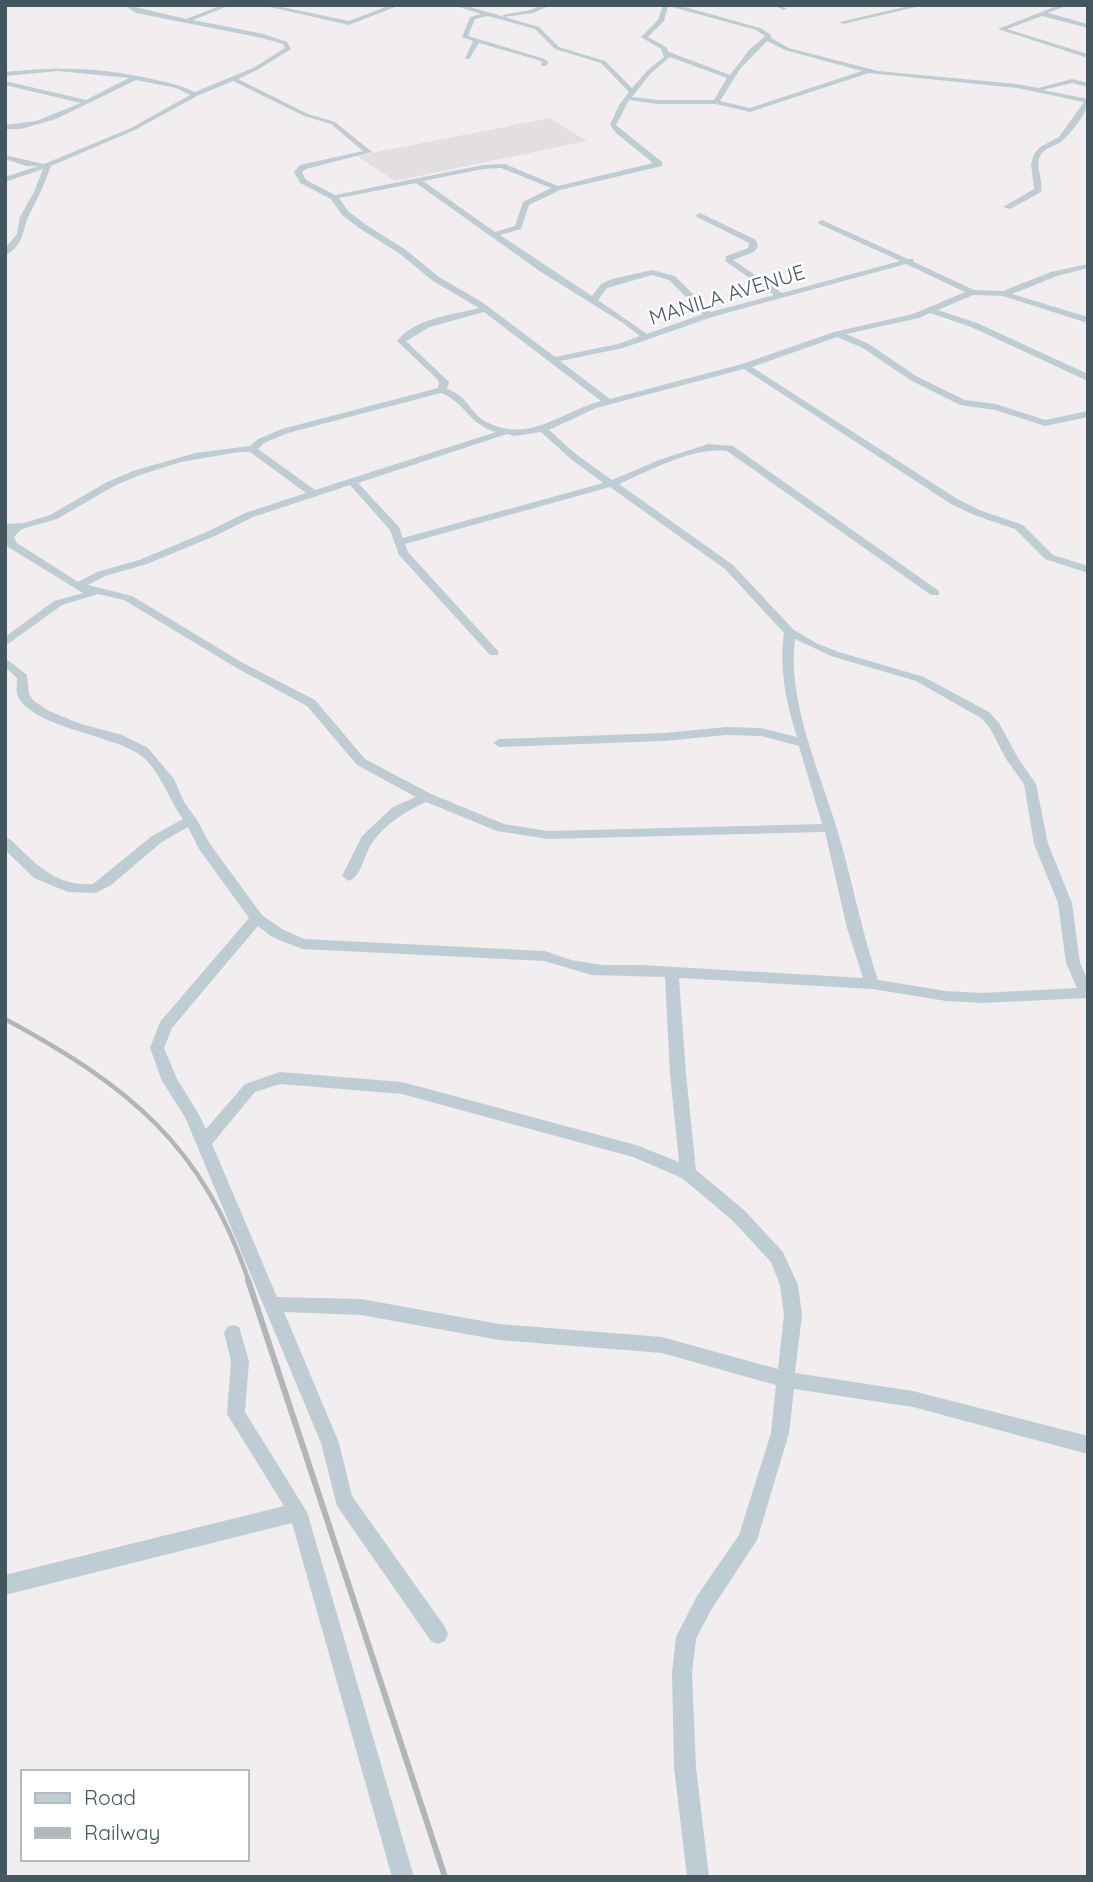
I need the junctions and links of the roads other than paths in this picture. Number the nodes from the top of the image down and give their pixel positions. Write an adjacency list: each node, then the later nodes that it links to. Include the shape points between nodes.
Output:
1 (135, 5): 17 (street, via 131,8 136,11)
2 (229, 5): 17 (street)
3 (264, 5): 13 (street)
4 (314, 5): 13 (street)
5 (397, 5): 13 (street, via 349,23)
6 (548, 5): 16 (street)
7 (668, 5): 20 (street, via 749,26 767,33); 22 (street, via 661,21 644,37)
8 (775, 5): 12 (street)
9 (922, 5): 18 (street)
10 (1065, 5): 15 (street)
11 (459, 6): 14 (street)
12 (784, 8)
13 (296, 11)
14 (488, 14): 16 (street); 21 (street, via 472,18 464,34)
15 (1043, 14): 19 (street); 23 (street, via 1001,29)
16 (501, 16): 37 (street, via 537,28 557,48 603,62)
17 (186, 21): 30 (street, via 263,36 288,46)
18 (843, 22)
19 (1088, 26)
20 (767, 38): 26 (street, via 787,49); 28 (street)
21 (476, 42): 24 (street); 25 (street, via 540,59 546,62)
22 (668, 54): 28 (street); 37 (street)
23 (1088, 56)
24 (467, 58)
25 (543, 65)
26 (869, 71): 34 (street); 39 (street, via 754,110)
27 (5, 74): 29 (street, via 58,69)
28 (730, 77): 39 (street)
29 (134, 78): 36 (street, via 178,86); 38 (street)
30 (234, 79): 36 (street); 49 (street, via 306,115 333,123 368,152 311,164 298,172 303,181)
31 (5, 83): 33 (street)
32 (1088, 85): 34 (street, via 1072,81)
33 (14, 86): 35 (street); 38 (street)
34 (1037, 89): 40 (street)
35 (5, 90)
36 (195, 95): 45 (street, via 133,129)
37 (630, 95): 39 (street, via 659,102); 48 (street, via 614,129 659,164)
38 (84, 102): 42 (street, via 50,120)
39 (716, 102)
40 (1088, 102): 50 (street, via 1059,141 1036,157 1038,190)
41 (5, 127): 42 (street)
42 (16, 128): 43 (street)
43 (5, 134)
44 (5, 157): 45 (street, via 26,164)
45 (48, 164): 46 (street); 54 (street, via 21,234)
46 (5, 180)
47 (417, 180): 48 (street, via 502,166); 49 (street); 53 (street)
48 (557, 188): 53 (street, via 526,204 517,227)
49 (334, 197): 61 (street, via 362,226)
50 (1007, 207)
51 (699, 215): 59 (street, via 753,242 751,250 729,261)
52 (822, 222): 55 (street)
53 (496, 234): 60 (street)
54 (5, 254)
55 (911, 261): 57 (street); 59 (street, MANILA AVENUE)
56 (1088, 266): 58 (street, via 1077,266)
57 (972, 292): 58 (street); 62 (street)
58 (1004, 295): 64 (street)
59 (781, 296): 63 (street, MANILA AVENUE)
60 (593, 300): 63 (street, via 604,286 652,272 671,278); 66 (street)
61 (486, 309): 67 (street); 70 (street, via 403,337 401,341 412,355 444,382)
62 (933, 311): 65 (street); 69 (street)
63 (709, 315): 66 (street, MANILA AVENUE)
64 (1088, 320)
65 (837, 334): 68 (street); 72 (street, via 963,403 996,407 1045,423)
66 (646, 337): 67 (street, MANILA AVENUE)
67 (553, 360): 71 (street)
68 (745, 366): 71 (street); 82 (street, via 956,502 1019,527 1049,557)
69 (1088, 378)
70 (442, 390): 74 (street, via 457,396 477,419); 75 (street, via 285,431)
71 (607, 401): 73 (street)
72 (1088, 414)
73 (543, 429): 74 (street); 77 (street)
74 (505, 432): 76 (street)
75 (252, 449): 78 (street); 79 (street, via 223,451 122,478 42,521)
76 (353, 482): 78 (street); 81 (street)
77 (613, 483): 81 (street); 84 (street, via 711,446 730,448); 85 (street, via 729,567)
78 (312, 493): 83 (street)
79 (12, 526): 80 (street); 83 (street, via 12,545)
80 (5, 533)
81 (401, 542): 87 (street, via 403,553)
82 (1088, 570)
83 (78, 586): 86 (street, via 93,594 58,604); 91 (street, via 128,598 311,703 361,762)
84 (935, 593)
85 (790, 632): 90 (street, via 786,654); 99 (street, via 835,654 920,679 985,715 995,726 1030,784 1041,844 1065,903 1073,962)
86 (5, 643)
87 (494, 653)
88 (5, 661): 92 (street, via 23,677 23,694 30,704 144,751 170,782 177,803)
89 (499, 743): 90 (street, via 726,731 761,732)
90 (803, 743): 93 (street)
91 (426, 797): 93 (street, via 502,828 548,835); 95 (street, via 398,810 367,839)
92 (191, 820): 94 (street, via 157,839 96,888 68,887 39,875); 96 (street, via 204,846)
93 (829, 828): 98 (street)
94 (5, 842)
95 (349, 876)
96 (257, 918): 97 (street, via 302,944 545,956 574,968); 100 (street, via 165,1026 157,1048)
97 (672, 972): 98 (street); 101 (street)
98 (872, 984): 99 (street, via 982,998)
99 (1086, 994)
100 (204, 1142): 101 (street, via 250,1088 280,1078 402,1088 636,1151); 102 (street)
101 (688, 1173): 104 (street, via 738,1214 777,1257 789,1285 793,1315)
102 (271, 1304): 104 (street, via 361,1307 499,1332 662,1345); 108 (street, via 330,1443 344,1500)
103 (233, 1333): 106 (street, via 240,1361 236,1414)
104 (787, 1380): 105 (street, via 913,1399); 110 (street, via 780,1433 747,1540 686,1637 682,1673 685,1767)
105 (1088, 1445)
106 (298, 1512): 107 (street); 109 (street)
107 (5, 1585)
108 (439, 1634)
109 (403, 1877)
110 (698, 1877)

